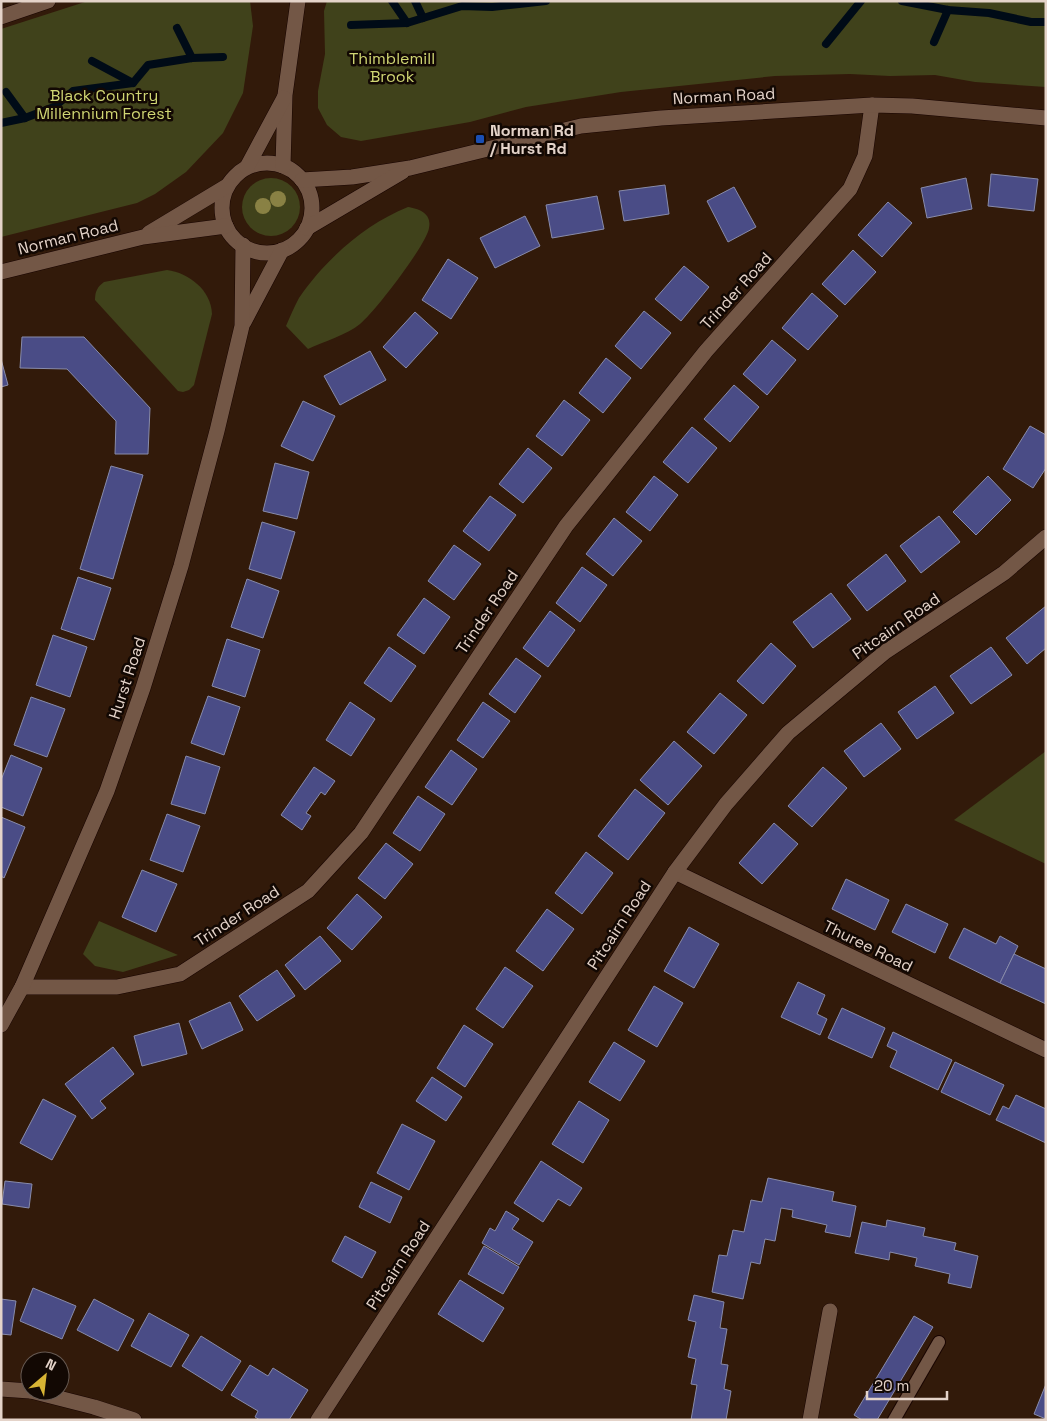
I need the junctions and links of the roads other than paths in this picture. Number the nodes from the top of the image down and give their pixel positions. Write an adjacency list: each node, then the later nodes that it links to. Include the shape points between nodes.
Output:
1 (48, 1): 3 (street)
2 (298, 1): 4 (street)
3 (1, 17)
4 (285, 95): 7 (street); 8 (street)
5 (872, 105): 6 (street, Norman Road); 9 (street, Norman Road, via 581,126); 21 (street, Trinder Road, via 865,156 850,189 706,351 566,526 361,833 308,891 180,974 117,987)
6 (1046, 118)
7 (283, 166): 8 (street, via 268,163); 10 (street)
8 (247, 168): 11 (street)
9 (410, 168): 10 (street, Norman Road, via 352,177); 13 (street, Norman Road)
10 (302, 180): 13 (street, via 312,204)
11 (227, 186): 12 (street, via 222,206); 14 (street, Norman Road)
12 (226, 226): 14 (street, Norman Road); 15 (street)
13 (307, 228): 16 (street, via 298,240)
14 (143, 237): 17 (street, Norman Road)
15 (243, 246): 16 (street, via 262,252); 18 (street, Hurst Road)
16 (282, 250): 18 (street, Hurst Road)
17 (1, 272)
18 (242, 326): 21 (street, Hurst Road, via 181,566 143,688 107,791)
19 (1046, 536): 20 (street, Pitcairn Road, via 1004,573 885,652 788,733 726,804)
20 (675, 872): 23 (street, Thuree Road); 30 (street, Pitcairn Road)
21 (22, 987): 22 (street, Hurst Road)
22 (1, 1025)
23 (1046, 1050)
24 (830, 1311): 31 (street)
25 (939, 1342): 32 (lane)
26 (1, 1389): 27 (street)
27 (20, 1390)
28 (70, 1401): 29 (street)
29 (134, 1420)
30 (318, 1420)
31 (810, 1420)
32 (894, 1420)

